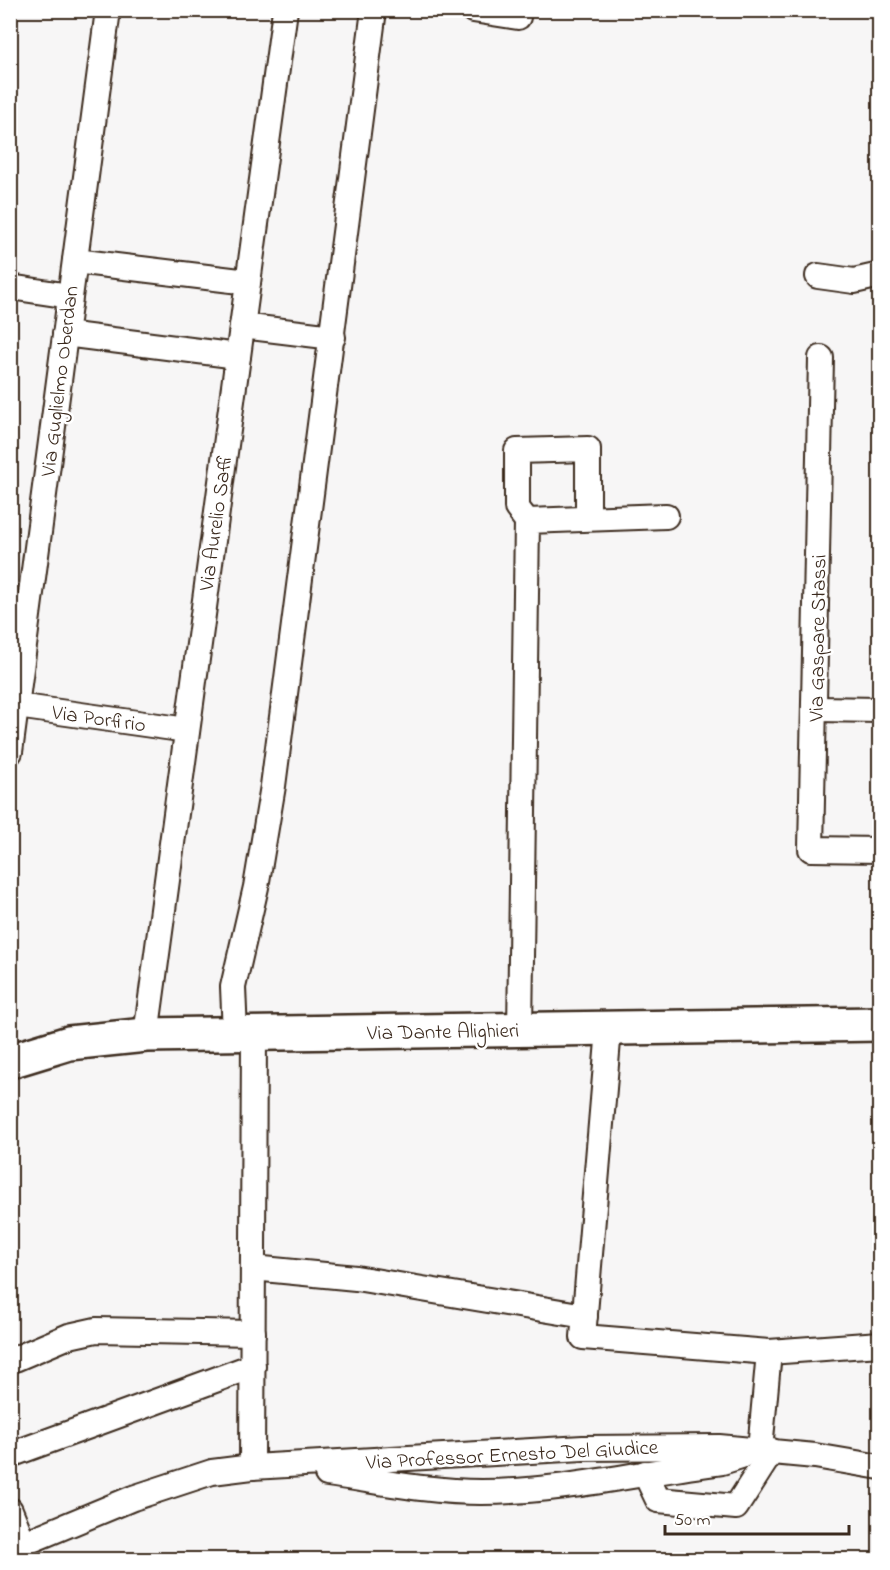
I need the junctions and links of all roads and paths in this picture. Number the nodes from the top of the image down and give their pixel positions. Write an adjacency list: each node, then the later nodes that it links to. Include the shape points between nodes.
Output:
1 (108, 10): 6 (street, Via Guglielmo Oberdan)
2 (285, 10): 9 (street, Via Aurelio Saffi)
3 (374, 10): 14 (street)
4 (473, 10): 5 (street)
5 (518, 17)
6 (75, 261): 9 (street); 11 (street, Via Guglielmo Oberdan)
7 (879, 275): 8 (street, via 854,281)
8 (818, 276)
9 (248, 282): 12 (street, Via Aurelio Saffi)
10 (10, 287): 11 (street)
11 (70, 296): 13 (street, Via Guglielmo Oberdan)
12 (242, 326): 14 (street); 15 (street, Via Aurelio Saffi)
13 (65, 334): 15 (street); 20 (street, Via Guglielmo Oberdan)
14 (333, 337): 29 (street, via 273,786 256,887 233,987)
15 (238, 357): 23 (street, Via Aurelio Saffi)
16 (821, 358): 21 (street, Via Gaspare Stassi)
17 (666, 516): 18 (street)
18 (588, 518): 19 (street); 19 (street, via 588,449 517,451 517,508)
19 (527, 521): 28 (street)
20 (14, 706): 23 (street, Via Porfirio); 24 (street, Via Guglielmo Oberdan)
21 (816, 709): 22 (street); 25 (street, Via Gaspare Stassi, via 811,849)
22 (879, 710)
23 (187, 730): 30 (street, Via Aurelio Saffi)
24 (10, 752)
25 (879, 850)
26 (879, 1024): 27 (main road, Via Dante Alighieri)
27 (609, 1029): 28 (main road, Via Dante Alighieri); 33 (street)
28 (520, 1030): 29 (main road, Via Dante Alighieri)
29 (244, 1034): 30 (main road, Via Dante Alighieri); 32 (street)
30 (146, 1035): 31 (main road, Via Dante Alighieri, via 69,1043)
31 (10, 1061)
32 (253, 1268): 33 (street, via 356,1278); 34 (street)
33 (585, 1316): 36 (street, via 583,1337)
34 (253, 1333): 37 (street, via 96,1330 69,1335); 38 (street)
35 (879, 1344): 36 (street)
36 (769, 1352): 39 (street)
37 (10, 1360)
38 (253, 1366): 40 (street); 41 (street)
39 (766, 1451): 41 (street, Via Professor Ernesto Del Giudice, via 719,1447 584,1448); 42 (street, Via Professor Ernesto Del Giudice); 43 (street, Via Professor Ernesto Del Giudice); 43 (street, via 736,1507 658,1500)
40 (10, 1455)
41 (258, 1467): 43 (street, Via Professor Ernesto Del Giudice, via 480,1492); 45 (street, Via Professor Ernesto Del Giudice, via 212,1472 134,1498)
42 (879, 1467)
43 (645, 1473)
44 (10, 1510): 45 (street)
45 (17, 1546)

